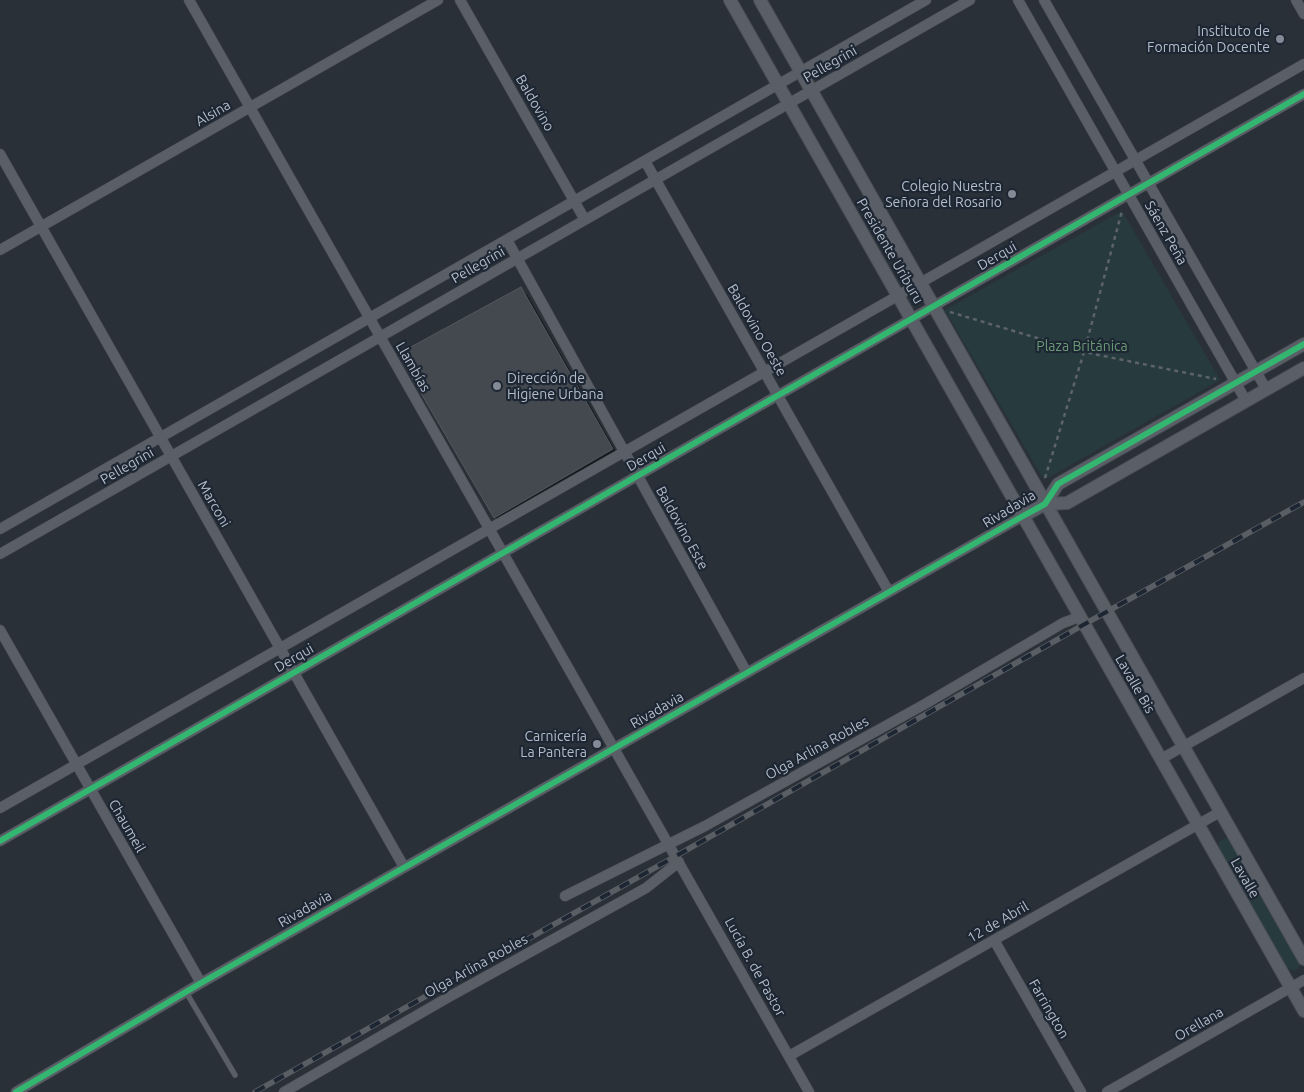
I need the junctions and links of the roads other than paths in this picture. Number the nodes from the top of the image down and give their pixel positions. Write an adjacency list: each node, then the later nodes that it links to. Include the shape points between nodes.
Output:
1 (189, 0): 18 (street, Llambías)
2 (438, 0): 18 (street, Alsina)
3 (460, 0): 26 (street, Baldovino)
4 (730, 0): 14 (street, Presidente Uriburu)
5 (760, 0): 13 (street, Presidente Uriburu)
6 (926, 0): 13 (street, Pellegrini)
7 (970, 0): 15 (street, Pellegrini)
8 (1018, 0): 22 (street, Sáenz Peña)
9 (1044, 0): 20 (street, Sáenz Peña)
10 (1296, 0): 11 (street)
11 (1304, 14)
12 (1304, 64): 20 (street, Derqui)
13 (800, 72): 14 (street, Pellegrini); 15 (street, Presidente Uriburu)
14 (778, 84): 17 (street, Presidente Uriburu); 21 (street, Pellegrini)
15 (811, 91): 17 (street, Pellegrini); 32 (street, Presidente Uriburu)
16 (1304, 94): 24 (street, Derqui)
17 (789, 103): 23 (street, Pellegrini); 33 (street, Presidente Uriburu)
18 (250, 108): 28 (street, Alsina); 35 (street, Llambías)
19 (0, 154): 28 (street, Marconi)
20 (1135, 160): 22 (street, Derqui); 24 (street, Sáenz Peña)
21 (645, 161): 23 (street, Baldovino Oeste); 26 (street, Pellegrini)
22 (1115, 172): 25 (street, Sáenz Peña); 32 (street, Derqui)
23 (656, 180): 27 (street, Pellegrini); 41 (street, Baldovino Oeste)
24 (1149, 183): 25 (street, Derqui); 40 (street, Sáenz Peña)
25 (1129, 195): 34 (street, Derqui); 42 (street, Sáenz Peña)
26 (575, 201): 27 (street, Baldovino); 29 (street, Pellegrini)
27 (586, 220): 31 (street, Pellegrini)
28 (41, 227): 30 (street, Alsina); 46 (street, Marconi)
29 (507, 240): 31 (street, Baldovino Este); 35 (street, Pellegrini)
30 (0, 250)
31 (517, 259): 37 (street, Pellegrini); 47 (street, Baldovino Este)
32 (920, 283): 33 (street, Derqui); 34 (street, Presidente Uriburu)
33 (898, 296): 36 (street, Presidente Uriburu); 41 (street, Derqui)
34 (939, 308): 36 (street, Derqui); 50 (street, Presidente Uriburu)
35 (369, 318): 37 (street, Llambías); 46 (street, Pellegrini)
36 (911, 319): 44 (street, Derqui); 51 (street, Presidente Uriburu)
37 (380, 337): 48 (street, Pellegrini); 53 (street, Llambías)
38 (1304, 344): 40 (street, Rivadavia)
39 (1304, 368): 43 (street, Rivadavia)
40 (1256, 371): 42 (street, Rivadavia); 43 (street, Sáenz Peña)
41 (765, 372): 44 (street, Baldovino Oeste); 47 (street, Derqui)
42 (1236, 382): 45 (street, Sáenz Peña); 50 (street, Rivadavia, via 1058,484)
43 (1266, 389): 45 (street, Rivadavia)
44 (778, 396): 49 (street, Derqui); 56 (street, Baldovino Oeste)
45 (1246, 401): 50 (street, Rivadavia, via 1067,503)
46 (160, 437): 48 (street, Marconi); 52 (street, Pellegrini)
47 (624, 452): 49 (street, Baldovino Este); 53 (street, Derqui)
48 (171, 456): 55 (street, Pellegrini); 60 (street, Marconi)
49 (638, 476): 54 (street, Derqui); 62 (street, Baldovino Este)
50 (1045, 504): 51 (street, Rivadavia); 57 (street, Presidente Uriburu)
51 (1023, 516): 56 (street, Rivadavia); 58 (street, Presidente Uriburu)
52 (0, 529)
53 (489, 529): 54 (street, Llambías); 60 (street, Derqui)
54 (503, 553): 61 (street, Derqui); 65 (street, Llambías)
55 (0, 554)
56 (890, 592): 62 (street, Rivadavia)
57 (1106, 612): 64 (street, Lavalle Bis)
58 (1081, 621): 66 (street, Lavalle Bis); 73 (street, Olga Arlina Robles, via 1064,623 917,709)
59 (0, 630): 67 (street, Chaumeil)
60 (280, 649): 61 (street, Marconi); 67 (street, Derqui)
61 (294, 673): 68 (street, Derqui); 75 (street, Marconi)
62 (747, 673): 65 (street, Rivadavia)
63 (1304, 678): 64 (street)
64 (1183, 746): 66 (street); 70 (street, Lavalle)
65 (614, 748): 73 (street, Llambías); 75 (street, Rivadavia)
66 (1161, 759): 71 (street, Lavalle)
67 (77, 765): 68 (street, Chaumeil); 69 (street, Derqui)
68 (91, 789): 72 (street, Derqui); 80 (street, Chaumeil)
69 (0, 808)
70 (1220, 812): 71 (street, 12 de Abril); 78 (street, Lavalle)
71 (1198, 824): 77 (street, 12 de Abril); 81 (street, Lavalle)
72 (0, 841)
73 (669, 845): 74 (street, Lucía B. de Pastor); 76 (street, Olga Arlina Robles)
74 (678, 859): 84 (street, Lucía B. de Pastor); 87 (street, Olga Arlina Robles, via 646,888)
75 (404, 868): 80 (street, Rivadavia)
76 (565, 896)
77 (994, 940): 84 (street, 12 de Abril); 89 (street, Farrington)
78 (1304, 959)
79 (1304, 980): 81 (street, Orellana)
80 (201, 982): 82 (street, Rivadavia)
81 (1290, 988): 83 (street, Lavalle); 90 (street, Orellana)
82 (186, 991): 85 (lane); 86 (street, Rivadavia)
83 (1304, 1012)
84 (789, 1056): 88 (street, Lucía B. de Pastor)
85 (235, 1075)
86 (16, 1092)
87 (284, 1092)
88 (809, 1092)
89 (1081, 1092)
90 (1107, 1092)

